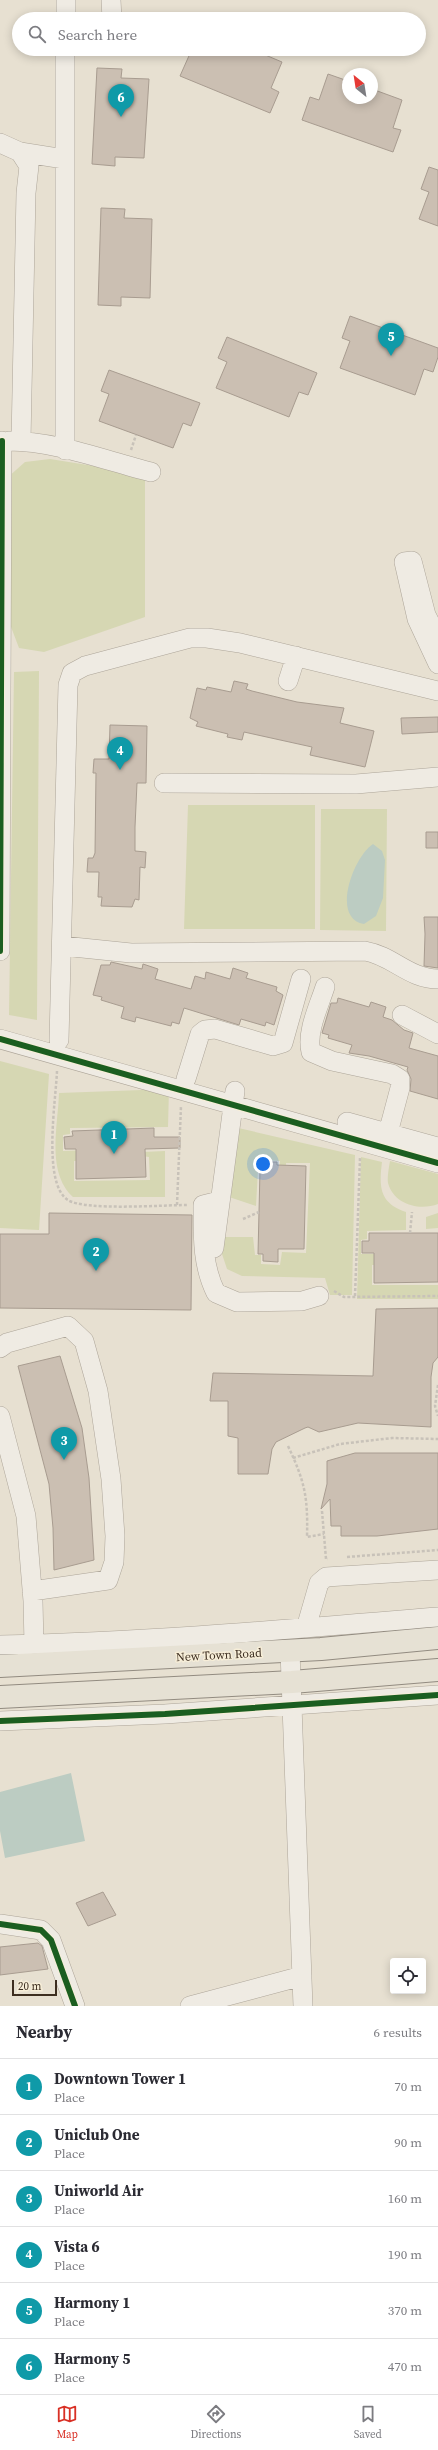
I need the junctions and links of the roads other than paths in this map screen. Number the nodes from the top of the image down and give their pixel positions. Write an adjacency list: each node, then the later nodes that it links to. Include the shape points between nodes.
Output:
1 (66, 0): 3 (street)
2 (111, 0): 4 (street)
3 (66, 12)
4 (112, 12)
5 (65, 56): 8 (street)
6 (0, 143): 7 (street)
7 (20, 152): 8 (street); 10 (street, via 30,166 26,193)
8 (64, 159): 11 (street)
9 (1, 441): 10 (street); 16 (street)
10 (21, 441): 11 (street)
11 (65, 450): 12 (street)
12 (151, 472)
13 (438, 638): 15 (street, via 426,615 408,561 417,619)
14 (296, 656): 17 (street); 18 (street); 21 (street, via 225,640 190,638 85,666 72,673 68,686)
15 (438, 664)
16 (0, 674): 22 (street)
17 (288, 681)
18 (438, 691)
19 (438, 777): 20 (street, via 356,784)
20 (164, 783)
21 (63, 946): 24 (street, via 131,953 366,951 377,953 416,976); 30 (street)
22 (0, 951)
23 (300, 979): 31 (street, via 283,1043 273,1046 215,1029 205,1030 200,1034)
24 (438, 980)
25 (325, 987): 33 (street, via 312,1027 309,1045 311,1052 332,1062 392,1074 400,1079)
26 (402, 1014): 28 (street)
27 (0, 1027): 30 (street)
28 (438, 1034)
29 (0, 1038): 30 (street)
30 (58, 1047): 31 (street)
31 (184, 1085): 32 (street)
32 (234, 1097): 33 (street); 33 (street, via 361,1139); 36 (street, via 211,1203 213,1254 204,1256 208,1277 216,1293 236,1302 302,1301)
33 (391, 1138): 34 (street); 35 (street)
34 (438, 1147)
35 (438, 1163)
36 (319, 1296)
37 (0, 1348): 40 (street, via 7,1343 68,1326 84,1341 98,1391 111,1479 115,1536 114,1562 108,1580)
38 (0, 1416): 40 (street, via 26,1516)
39 (438, 1570): 42 (street, via 326,1577 319,1583 315,1592)
40 (32, 1591): 45 (street)
41 (438, 1617): 42 (street)
42 (306, 1628): 45 (street)
43 (438, 1638): 46 (main road, New Town Road)
44 (0, 1645): 45 (street)
45 (37, 1651): 46 (main road, New Town Road); 47 (main road, New Town Road)
46 (290, 1651): 49 (street)
47 (0, 1666)
48 (438, 1670): 49 (main road)
49 (292, 1682): 51 (main road); 52 (street)
50 (438, 1695): 52 (street)
51 (0, 1697)
52 (292, 1705): 53 (street, via 165,1714); 55 (street)
53 (0, 1721)
54 (0, 1924): 56 (street, via 41,1930 51,1940)
55 (302, 1976): 57 (street); 58 (street)
56 (75, 2006)
57 (190, 2006)
58 (303, 2006)

